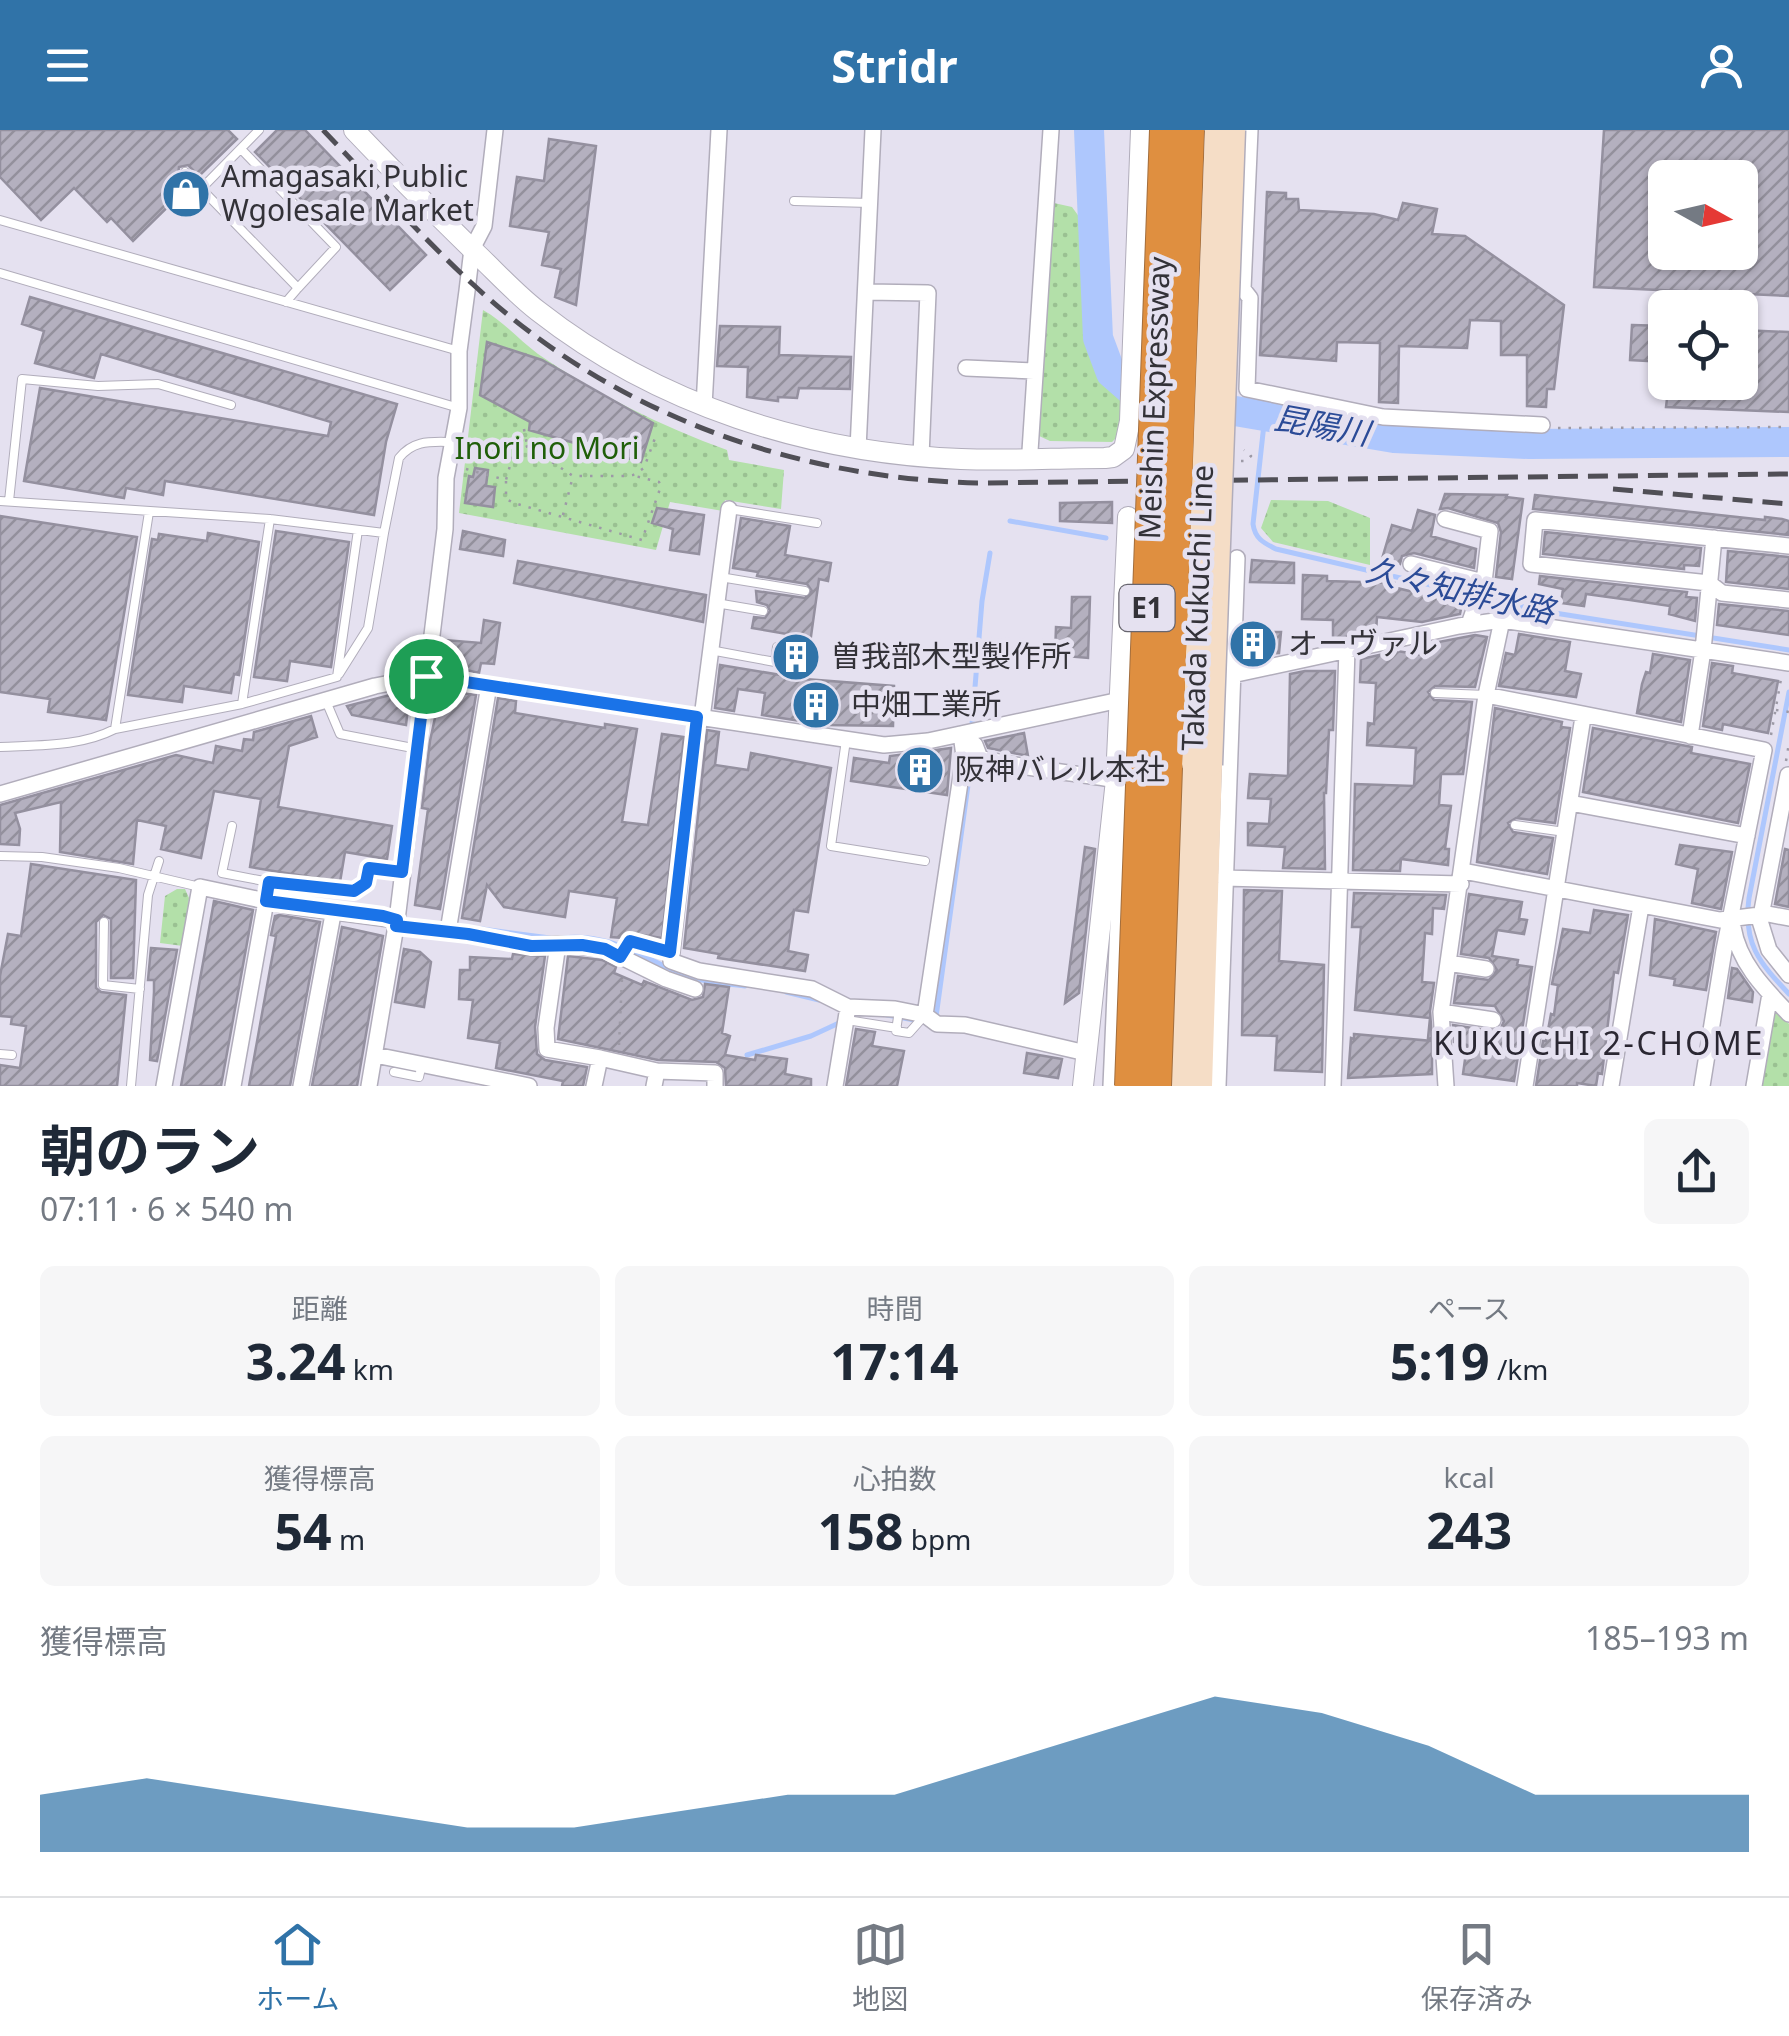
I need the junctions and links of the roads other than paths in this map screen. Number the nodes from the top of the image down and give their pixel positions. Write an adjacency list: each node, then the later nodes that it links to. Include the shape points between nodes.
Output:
1 (259, 130): 13 (lane)
2 (354, 130): 19 (street)
3 (495, 130): 19 (street, via 484,226)
4 (719, 130): 30 (street)
5 (873, 130): 17 (street)
6 (1051, 130): 28 (street)
7 (1141, 130): 26 (street)
8 (1165, 130): 148 (highway, Meishin Expressway / E1, bridge)
9 (1190, 130): 149 (highway, Meishin Expressway / E1, bridge)
10 (1216, 130): 82 (main road, Takada Kukuchi Line, bridge)
11 (1234, 130): 82 (main road, Takada Kukuchi Line, bridge)
12 (1250, 130): 25 (street)
13 (241, 149): 15 (lane); 21 (lane, via 336,247)
14 (185, 172): 15 (lane)
15 (201, 189): 21 (lane)
16 (794, 201): 17 (lane)
17 (870, 203): 22 (street)
18 (0, 220): 23 (lane)
19 (472, 249): 24 (street); 30 (street, via 583,343)
20 (0, 274): 31 (lane)
21 (298, 288): 23 (lane)
22 (867, 292): 34 (street); 35 (street, via 928,294)
23 (286, 302): 24 (lane)
24 (460, 351): 31 (street)
25 (1247, 366): 26 (street); 32 (street, via 1247,390 1262,394 1383,417)
26 (1131, 367): 36 (street, via 1127,442 1120,453)
27 (966, 368): 28 (street)
28 (1034, 372): 36 (street)
29 (231, 405): 37 (lane, via 158,384 22,380)
30 (704, 406): 34 (street)
31 (459, 408): 33 (street)
32 (1542, 425)
33 (453, 442): 45 (lane, via 406,448); 65 (street)
34 (858, 449): 35 (street)
35 (921, 456): 36 (street)
36 (1027, 459)
37 (5, 501): 39 (lane)
38 (729, 509): 43 (lane); 50 (street)
39 (149, 512): 41 (lane); 75 (lane)
40 (1128, 517): 68 (street)
41 (270, 518): 44 (lane); 72 (lane)
42 (1445, 518): 52 (street, via 1490,531)
43 (817, 522)
44 (358, 530): 45 (lane); 66 (lane)
45 (384, 533): 66 (lane, via 368,628)
46 (1714, 538): 47 (street); 51 (street); 51 (street, via 1535,520 1531,564)
47 (1789, 546)
48 (1237, 558): 64 (street)
49 (1411, 564): 52 (street)
50 (720, 577): 53 (lane); 55 (street)
51 (1709, 582): 54 (street, via 1722,592); 59 (street)
52 (1483, 584): 58 (street)
53 (804, 591)
54 (1789, 600)
55 (716, 602): 56 (lane); 62 (street)
56 (763, 611)
57 (1502, 620): 58 (street); 59 (street); 70 (street)
58 (1469, 624): 61 (street)
59 (1704, 646): 63 (street); 78 (street)
60 (778, 647): 62 (lane, via 775,662)
61 (1347, 649): 64 (street); 99 (street)
62 (710, 650): 73 (street)
63 (1787, 663)
64 (1232, 675): 68 (street); 97 (street)
65 (426, 676): 67 (street); 71 (street); 81 (street)
66 (336, 678): 72 (lane)
67 (488, 685): 73 (street); 110 (street)
68 (1121, 692): 76 (street); 77 (street)
69 (1435, 693): 70 (lane)
70 (1486, 696): 74 (street); 98 (street)
71 (326, 700): 81 (lane, via 340,734); 85 (street)
72 (242, 704): 75 (lane)
73 (700, 717): 79 (street); 113 (street)
74 (1583, 717): 78 (street); 86 (street)
75 (116, 729): 80 (lane, via 72,743)
76 (1118, 730): 84 (street); 147 (street, via 1125,779)
77 (961, 734): 79 (street, via 900,745); 84 (street, via 980,758); 124 (street, via 964,756)
78 (1690, 736): 91 (street, via 1764,750)
79 (846, 740): 93 (lane, via 831,846)
80 (0, 747)
81 (418, 749): 95 (street)
82 (1202, 764): 150 (main road, Takada Kukuchi Line); 151 (main road, Takada Kukuchi Line)
83 (1788, 775): 87 (street)
84 (1116, 780): 128 (street)
85 (0, 794)
86 (1570, 803): 90 (street); 91 (street)
87 (1784, 822): 106 (street)
88 (1515, 825): 90 (lane)
89 (232, 826): 100 (lane, via 222,873)
90 (1565, 832): 102 (street)
91 (1747, 836): 106 (street)
92 (0, 856): 96 (lane)
93 (925, 860)
94 (159, 862): 96 (lane)
95 (402, 872): 100 (lane, via 369,868 366,883 354,891); 109 (street)
96 (156, 877): 101 (lane); 119 (lane, via 148,895)
97 (1224, 878): 99 (street); 152 (street)
98 (1462, 878): 99 (street); 102 (street); 115 (street)
99 (1341, 881): 153 (street)
100 (269, 882): 103 (lane)
101 (200, 887): 103 (street); 138 (street)
102 (1556, 888): 104 (street); 155 (street)
103 (266, 901): 105 (street); 139 (street)
104 (1640, 906): 106 (street, via 1720,920); 156 (street)
105 (334, 909): 109 (street); 140 (street)
106 (1746, 917): 107 (street); 117 (street); 121 (street, via 1740,952); 157 (street)
107 (1789, 918)
108 (104, 922): 119 (lane, via 103,985)
109 (396, 923): 110 (street); 130 (street)
110 (449, 926): 112 (street, via 531,946)
111 (630, 941): 113 (lane); 114 (street)
112 (558, 944): 114 (street, via 605,949); 132 (street, via 547,1049)
113 (672, 957): 118 (street); 123 (street, via 721,980 812,988)
114 (622, 958): 118 (street)
115 (1448, 963): 116 (street); 122 (street)
116 (1486, 968)
117 (1789, 975)
118 (666, 979): 120 (street)
119 (140, 989): 137 (lane)
120 (695, 989)
121 (1770, 994): 125 (street); 158 (street)
122 (1441, 1012): 127 (street); 136 (street)
123 (847, 1014): 126 (street); 145 (street)
124 (925, 1014): 126 (street); 126 (lane, via 909,1033 896,1032); 128 (street, via 936,1024)
125 (1789, 1014)
126 (898, 1020)
127 (1494, 1020)
128 (1086, 1053): 146 (street)
129 (0, 1054): 131 (lane)
130 (375, 1054): 133 (street); 141 (street)
131 (12, 1055)
132 (600, 1058): 135 (street); 143 (street)
133 (422, 1064): 134 (lane, via 420,1077); 142 (street)
134 (394, 1072)
135 (655, 1078): 144 (street, via 715,1073)
136 (1446, 1084): 154 (street)
137 (131, 1086)
138 (164, 1086)
139 (233, 1086)
140 (301, 1086)
141 (369, 1086)
142 (529, 1086)
143 (594, 1086)
144 (716, 1086)
145 (835, 1086)
146 (1083, 1086)
147 (1111, 1086)
148 (1130, 1086)
149 (1156, 1086)
150 (1180, 1086)
151 (1201, 1086)
152 (1220, 1086)
153 (1333, 1086)
154 (1464, 1086)
155 (1524, 1086)
156 (1612, 1086)
157 (1702, 1086)
158 (1754, 1086)

